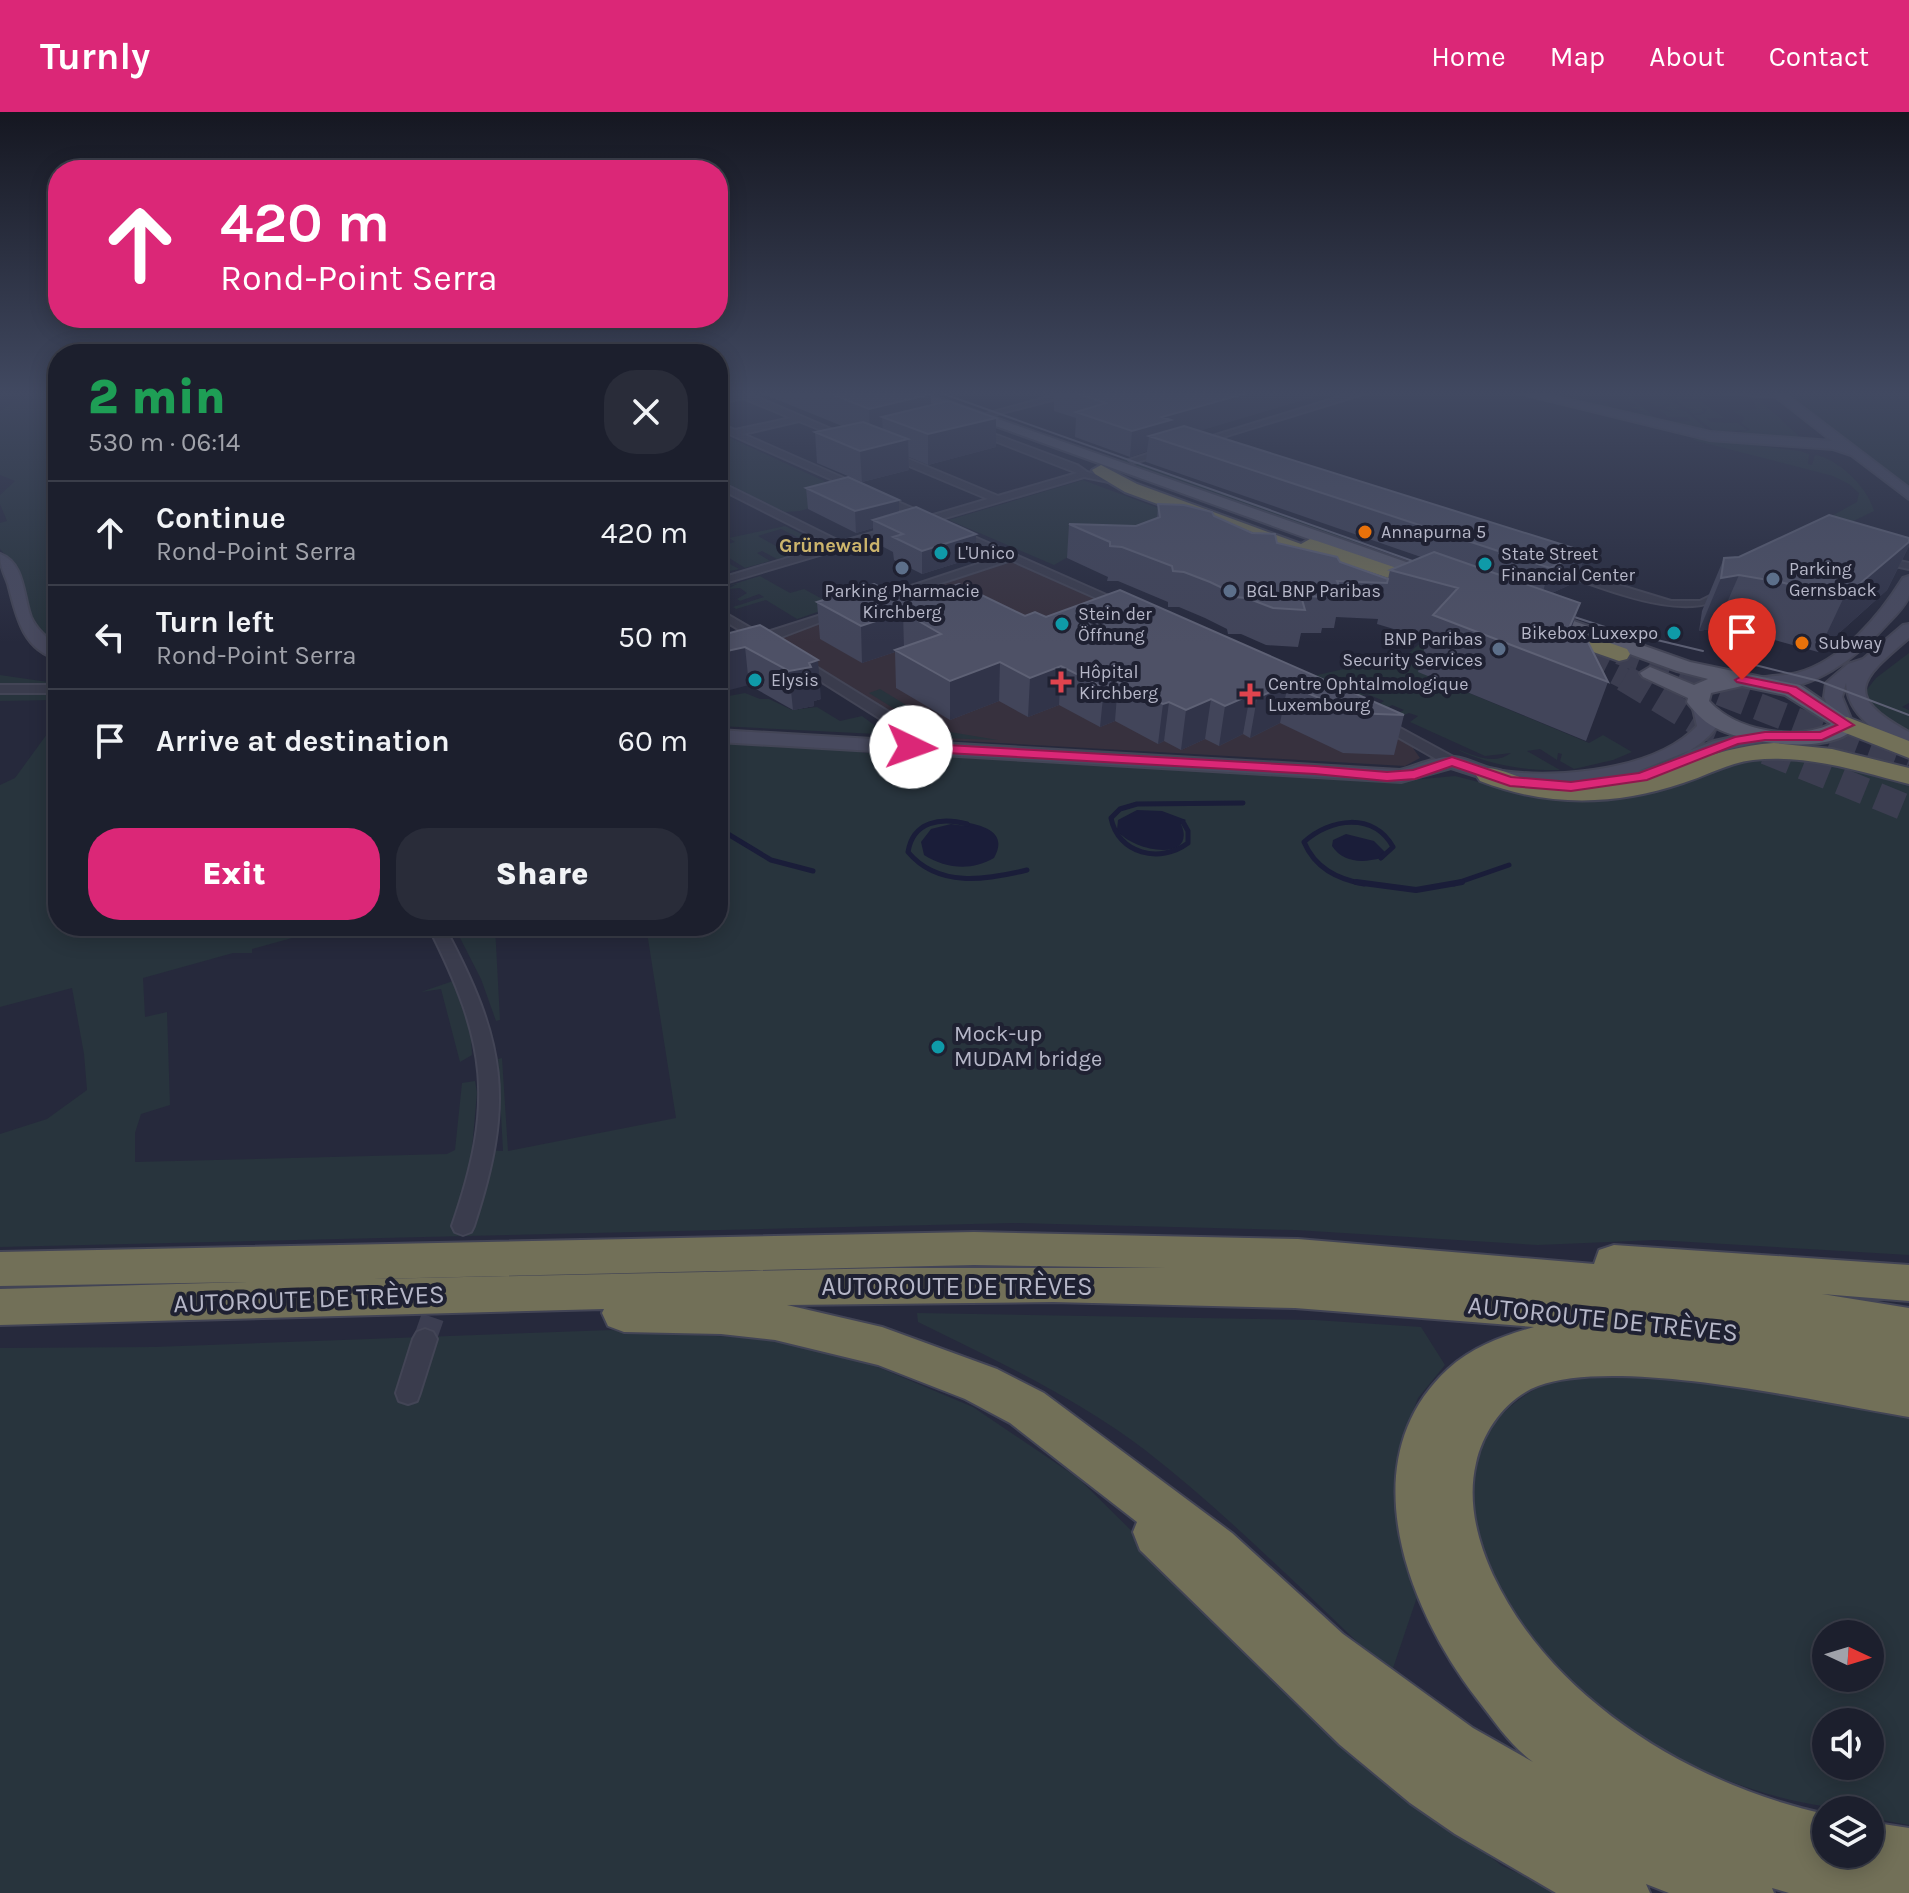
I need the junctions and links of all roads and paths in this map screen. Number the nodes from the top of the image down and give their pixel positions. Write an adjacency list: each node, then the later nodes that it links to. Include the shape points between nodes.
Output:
1 (830, 476): 12 (street)
2 (941, 476): 10 (street)
3 (1095, 476): 10 (street)
4 (1103, 476): 13 (highway, via 1452,594)
5 (1104, 476): 13 (main road)
6 (1130, 476): 13 (main road)
7 (1876, 476): 11 (main road)
8 (1880, 476): 11 (main road)
9 (728, 489): 14 (street)
10 (998, 500): 12 (street)
11 (1907, 502)
12 (929, 520): 14 (street); 15 (street)
13 (1300, 537)
14 (840, 546): 20 (street)
15 (1011, 557): 23 (street); 25 (street)
16 (0, 559): 30 (main road, via 11,573 12,613 19,628)
17 (1545, 566): 22 (street, via 1670,604 1702,604)
18 (1909, 566): 19 (street, via 1868,566)
19 (1909, 572)
20 (728, 579)
21 (1903, 586): 36 (main road, via 1873,630 1809,675)
22 (1737, 587)
23 (867, 604)
24 (853, 608): 29 (street)
25 (1143, 615)
26 (1517, 615): 32 (highway); 35 (main road); 39 (main road, via 1640,669)
27 (728, 618): 29 (street)
28 (1909, 629): 34 (main road)
29 (760, 638): 31 (street)
30 (48, 648)
31 (777, 649)
32 (1622, 653)
33 (790, 657): 46 (street, via 900,725 908,732)
34 (1869, 663): 41 (main road, via 1835,683 1833,697); 45 (main road, via 1855,683 1857,700 1871,717)
35 (1742, 680): 36 (main road); 39 (main road, via 1701,690)
36 (1766, 682): 41 (main road, via 1802,694)
37 (0, 689): 38 (street)
38 (48, 689)
39 (1700, 702): 42 (main road, via 1730,725); 49 (main road, via 1707,726 1702,733 1628,769 1560,780)
40 (1364, 714): 48 (street)
41 (1845, 723): 44 (main road, via 1822,736); 47 (highway)
42 (1765, 736): 44 (main road); 49 (main road, via 1721,745 1660,772 1621,782 1553,787)
43 (728, 737): 46 (main road)
44 (1795, 738): 50 (highway, via 1864,756)
45 (1909, 740)
46 (911, 747): 48 (main road, via 1387,777 1415,775)
47 (1909, 750)
48 (1452, 762): 49 (main road)
49 (1489, 775): 50 (highway, via 1530,790 1597,791 1652,784 1731,756 1770,751 1833,756)
50 (1909, 775)
51 (441, 936): 52 (street, via 472,1000 485,1042 484,1162)
52 (463, 1226)
53 (811, 1250): 54 (highway, AUTOROUTE DE TRÈVES); 55 (highway, via 1017,1235 1298,1240); 58 (highway, AUTOROUTE DE TRÈVES, via 1297,1256 1541,1274)
54 (0, 1269)
55 (1909, 1283)
56 (0, 1307): 60 (highway, AUTOROUTE DE TRÈVES, via 986,1283 1179,1287 1376,1294 1566,1313 1757,1336)
57 (0, 1327): 64 (highway, via 721,1315 775,1321 882,1346)
58 (1909, 1327)
59 (425, 1339): 62 (street)
60 (1909, 1362)
61 (1909, 1382): 68 (highway, via 1741,1352 1623,1338 1565,1339 1518,1348 1456,1387 1420,1458 1422,1516 1437,1579 1466,1639 1532,1725 1618,1791 1690,1830 1798,1866)
62 (408, 1393)
63 (1909, 1396): 65 (highway, via 1651,1358 1568,1361 1535,1367 1498,1386 1477,1405 1463,1426 1448,1471 1451,1535 1472,1593 1535,1685 1621,1757 1694,1798)
64 (1027, 1408): 69 (highway, via 1365,1728 1512,1837); 70 (highway, via 1214,1551 1324,1653 1453,1748 1636,1847)
65 (1812, 1840)
66 (1884, 1855): 67 (highway)
67 (1909, 1859)
68 (1909, 1890)
69 (1619, 1893)
70 (1743, 1893)

